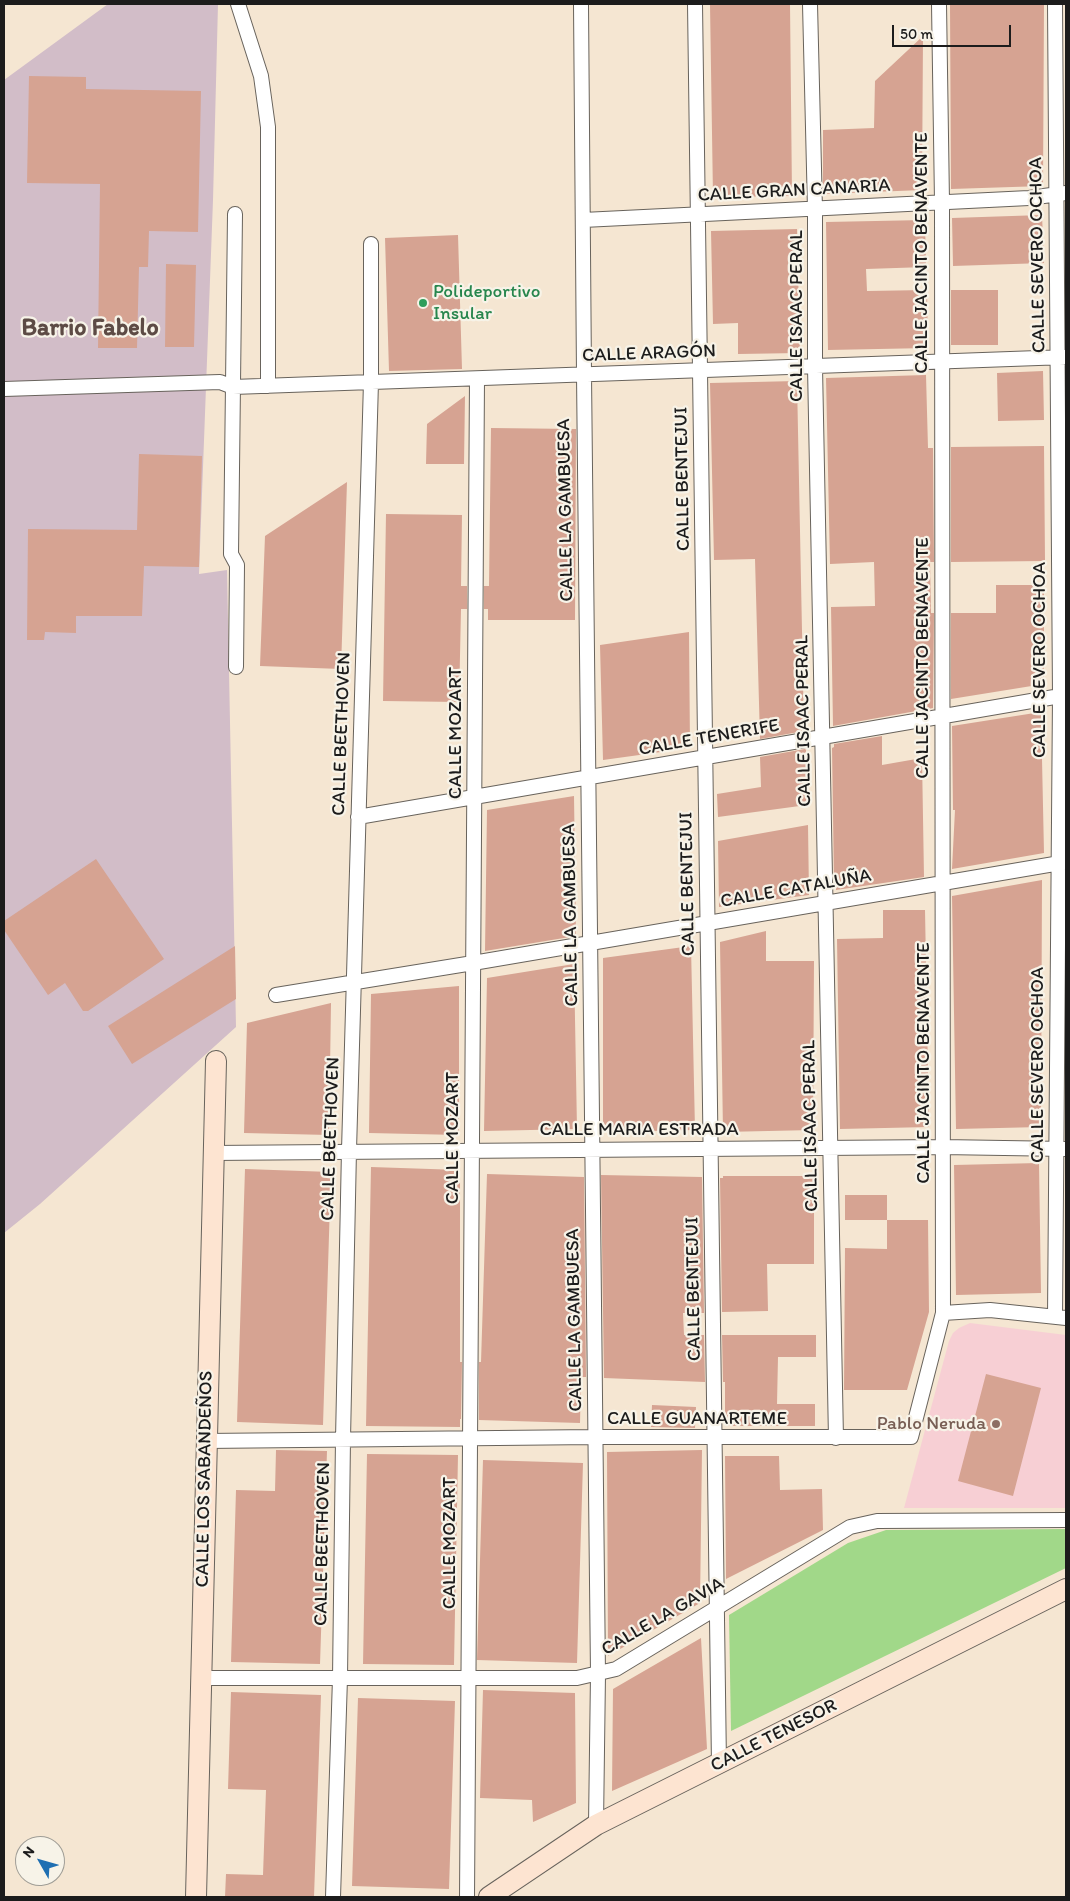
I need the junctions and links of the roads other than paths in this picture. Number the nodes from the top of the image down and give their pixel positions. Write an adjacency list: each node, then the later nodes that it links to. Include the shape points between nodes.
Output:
1 (238, 4): 21 (street, via 261,76 268,127)
2 (582, 4): 12 (street, CALLE LA GAMBUESA)
3 (695, 4): 11 (street, CALLE BENTEJUI)
4 (810, 4): 9 (street, CALLE ISAAC PERAL)
5 (939, 4): 8 (street, CALLE JACINTO BENAVENTE)
6 (1055, 4): 7 (street, CALLE SEVERO OCHOA)
7 (1061, 193): 8 (street, CALLE GRAN CANARIA, via 1029,198); 14 (street, CALLE SEVERO OCHOA)
8 (942, 202): 9 (street, CALLE GRAN CANARIA); 15 (street, CALLE JACINTO BENAVENTE)
9 (815, 210): 11 (street, CALLE GRAN CANARIA); 16 (street, CALLE ISAAC PERAL)
10 (236, 214): 22 (street)
11 (699, 214): 12 (street, CALLE GRAN CANARIA); 17 (street, CALLE BENTEJUI)
12 (583, 220): 18 (street, CALLE LA GAMBUESA)
13 (371, 244): 20 (street)
14 (1062, 358): 15 (street, CALLE ARAGÓN); 25 (street, CALLE SEVERO OCHOA)
15 (941, 362): 16 (street, CALLE ARAGÓN); 26 (street, CALLE JACINTO BENAVENTE)
16 (816, 367): 17 (street, CALLE ARAGÓN); 27 (street, CALLE ISAAC PERAL)
17 (700, 371): 18 (street, CALLE ARAGÓN); 28 (street, CALLE BENTEJUI)
18 (584, 375): 19 (street, CALLE ARAGÓN); 29 (street, CALLE LA GAMBUESA)
19 (477, 379): 20 (street, CALLE ARAGÓN); 30 (street, CALLE MOZART)
20 (370, 382): 21 (street, CALLE ARAGÓN); 31 (street, CALLE BEETHOVEN)
21 (268, 386): 22 (street, CALLE ARAGÓN)
22 (233, 387): 23 (street, CALLE ARAGÓN, via 220,382); 24 (street, via 232,554 237,565)
23 (4, 389)
24 (236, 666)
25 (1063, 696): 26 (street, CALLE TENERIFE); 32 (street, CALLE SEVERO OCHOA)
26 (942, 717): 27 (street, CALLE TENERIFE); 33 (street, CALLE JACINTO BENAVENTE)
27 (823, 737): 28 (street, CALLE TENERIFE); 34 (street, CALLE ISAAC PERAL)
28 (705, 758): 29 (street, CALLE TENERIFE); 35 (street, CALLE BENTEJUI)
29 (588, 778): 30 (street, CALLE TENERIFE); 36 (street, CALLE LA GAMBUESA)
30 (474, 797): 31 (street, CALLE TENERIFE); 37 (street, CALLE MOZART)
31 (358, 817): 38 (street, CALLE BEETHOVEN)
32 (1062, 863): 33 (street, CALLE CATALUÑA); 47 (street, CALLE SEVERO OCHOA)
33 (942, 883): 34 (street, CALLE CATALUÑA); 41 (street, CALLE JACINTO BENAVENTE)
34 (826, 903): 35 (street, CALLE CATALUÑA); 43 (street, CALLE ISAAC PERAL)
35 (708, 923): 36 (street, CALLE CATALUÑA); 42 (street, CALLE BENTEJUI)
36 (590, 944): 37 (street, CALLE CATALUÑA); 44 (street, CALLE LA GAMBUESA)
37 (473, 964): 38 (street, CALLE CATALUÑA); 46 (street, CALLE MOZART)
38 (354, 981): 39 (street, CALLE CATALUÑA); 45 (street, CALLE BEETHOVEN)
39 (276, 995)
40 (216, 1061): 48 (street, CALLE LOS SABANDEÑOS)
41 (942, 1147): 43 (street, CALLE MARIA ESTRADA); 47 (street, CALLE MARIA ESTRADA); 49 (street, CALLE JACINTO BENAVENTE)
42 (711, 1148): 43 (street, CALLE MARIA ESTRADA); 44 (street, CALLE MARIA ESTRADA); 53 (street, CALLE BENTEJUI)
43 (831, 1148): 54 (street, CALLE ISAAC PERAL)
44 (592, 1149): 46 (street, CALLE MARIA ESTRADA); 51 (street, CALLE LA GAMBUESA)
45 (349, 1150): 46 (street, CALLE MARIA ESTRADA); 48 (street, CALLE MARIA ESTRADA); 55 (street, CALLE BEETHOVEN)
46 (472, 1150): 52 (street, CALLE MOZART)
47 (1061, 1150): 50 (street, CALLE SEVERO OCHOA)
48 (212, 1153): 56 (street, CALLE LOS SABANDEÑOS)
49 (943, 1313): 50 (street, via 990,1310); 54 (street, CALLE GUANARTEME, via 911,1437)
50 (1061, 1317)
51 (595, 1437): 52 (street, CALLE GUANARTEME); 53 (street, CALLE GUANARTEME); 60 (street, CALLE LA GAMBUESA)
52 (470, 1438): 55 (street, CALLE GUANARTEME); 63 (street, CALLE MOZART)
53 (715, 1438): 54 (street, CALLE GUANARTEME); 59 (street, CALLE BENTEJUI)
54 (836, 1438)
55 (343, 1439): 56 (street, CALLE GUANARTEME); 62 (street, CALLE BEETHOVEN)
56 (205, 1441): 61 (street, CALLE LOS SABANDEÑOS)
57 (1066, 1520): 59 (street, CALLE LA GAVIA, via 877,1521 850,1527)
58 (1066, 1589): 64 (street, CALLE TENESOR)
59 (717, 1607): 60 (street, CALLE LA GAVIA, via 616,1669); 64 (street, CALLE BENTEJUI)
60 (598, 1674): 63 (street, CALLE LA GAVIA, via 577,1678); 65 (street, CALLE LA GAMBUESA)
61 (200, 1678): 62 (street, CALLE LA GAVIA); 66 (street, CALLE LOS SABANDEÑOS)
62 (340, 1678): 63 (street, CALLE LA GAVIA); 67 (street, CALLE BEETHOVEN)
63 (468, 1678): 68 (street, CALLE MOZART)
64 (719, 1764): 65 (street, CALLE TENESOR)
65 (596, 1825): 69 (street, CALLE TENESOR)
66 (196, 1897)
67 (333, 1897)
68 (467, 1897)
69 (489, 1897)

